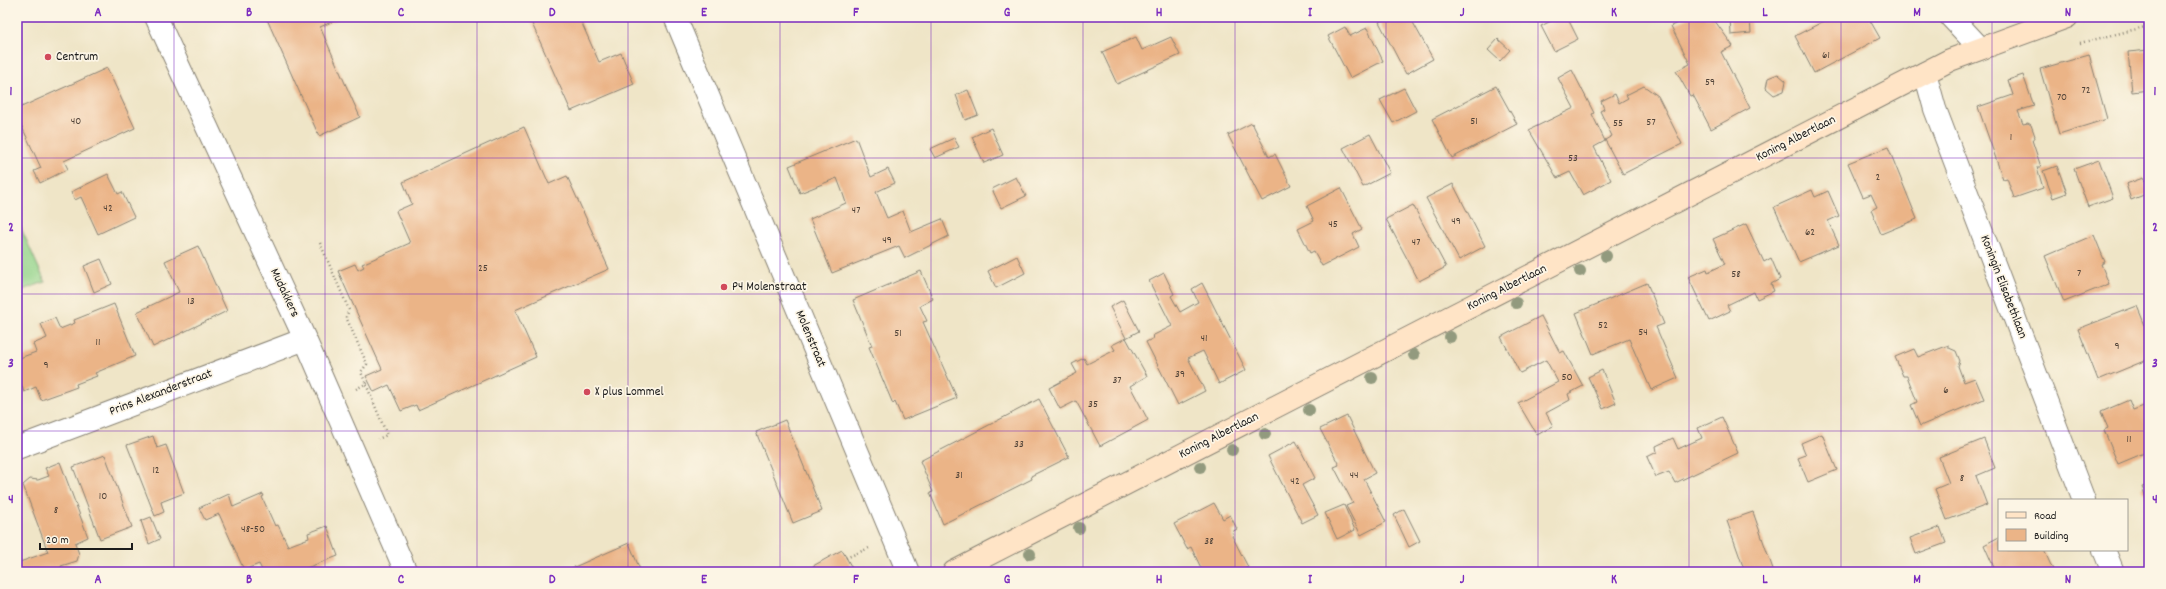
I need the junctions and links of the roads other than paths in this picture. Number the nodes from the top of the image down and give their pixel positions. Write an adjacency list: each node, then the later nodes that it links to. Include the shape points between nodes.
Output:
1 (156, 17): 7 (street, Mudakkers)
2 (675, 17): 12 (street, Molenstraat)
3 (1952, 17): 5 (street)
4 (2067, 17): 5 (main road, Koning Albertlaan)
5 (1980, 48): 6 (main road, Koning Albertlaan)
6 (1925, 73): 9 (street, Koningin Elisabethlaan, via 1935,108); 13 (main road, Koning Albertlaan)
7 (305, 339): 8 (street, Prins Alexanderstraat); 11 (street, Mudakkers)
8 (17, 448)
9 (2084, 499)
10 (2104, 551): 14 (street)
11 (406, 572)
12 (908, 572)
13 (954, 572)
14 (2113, 572)

